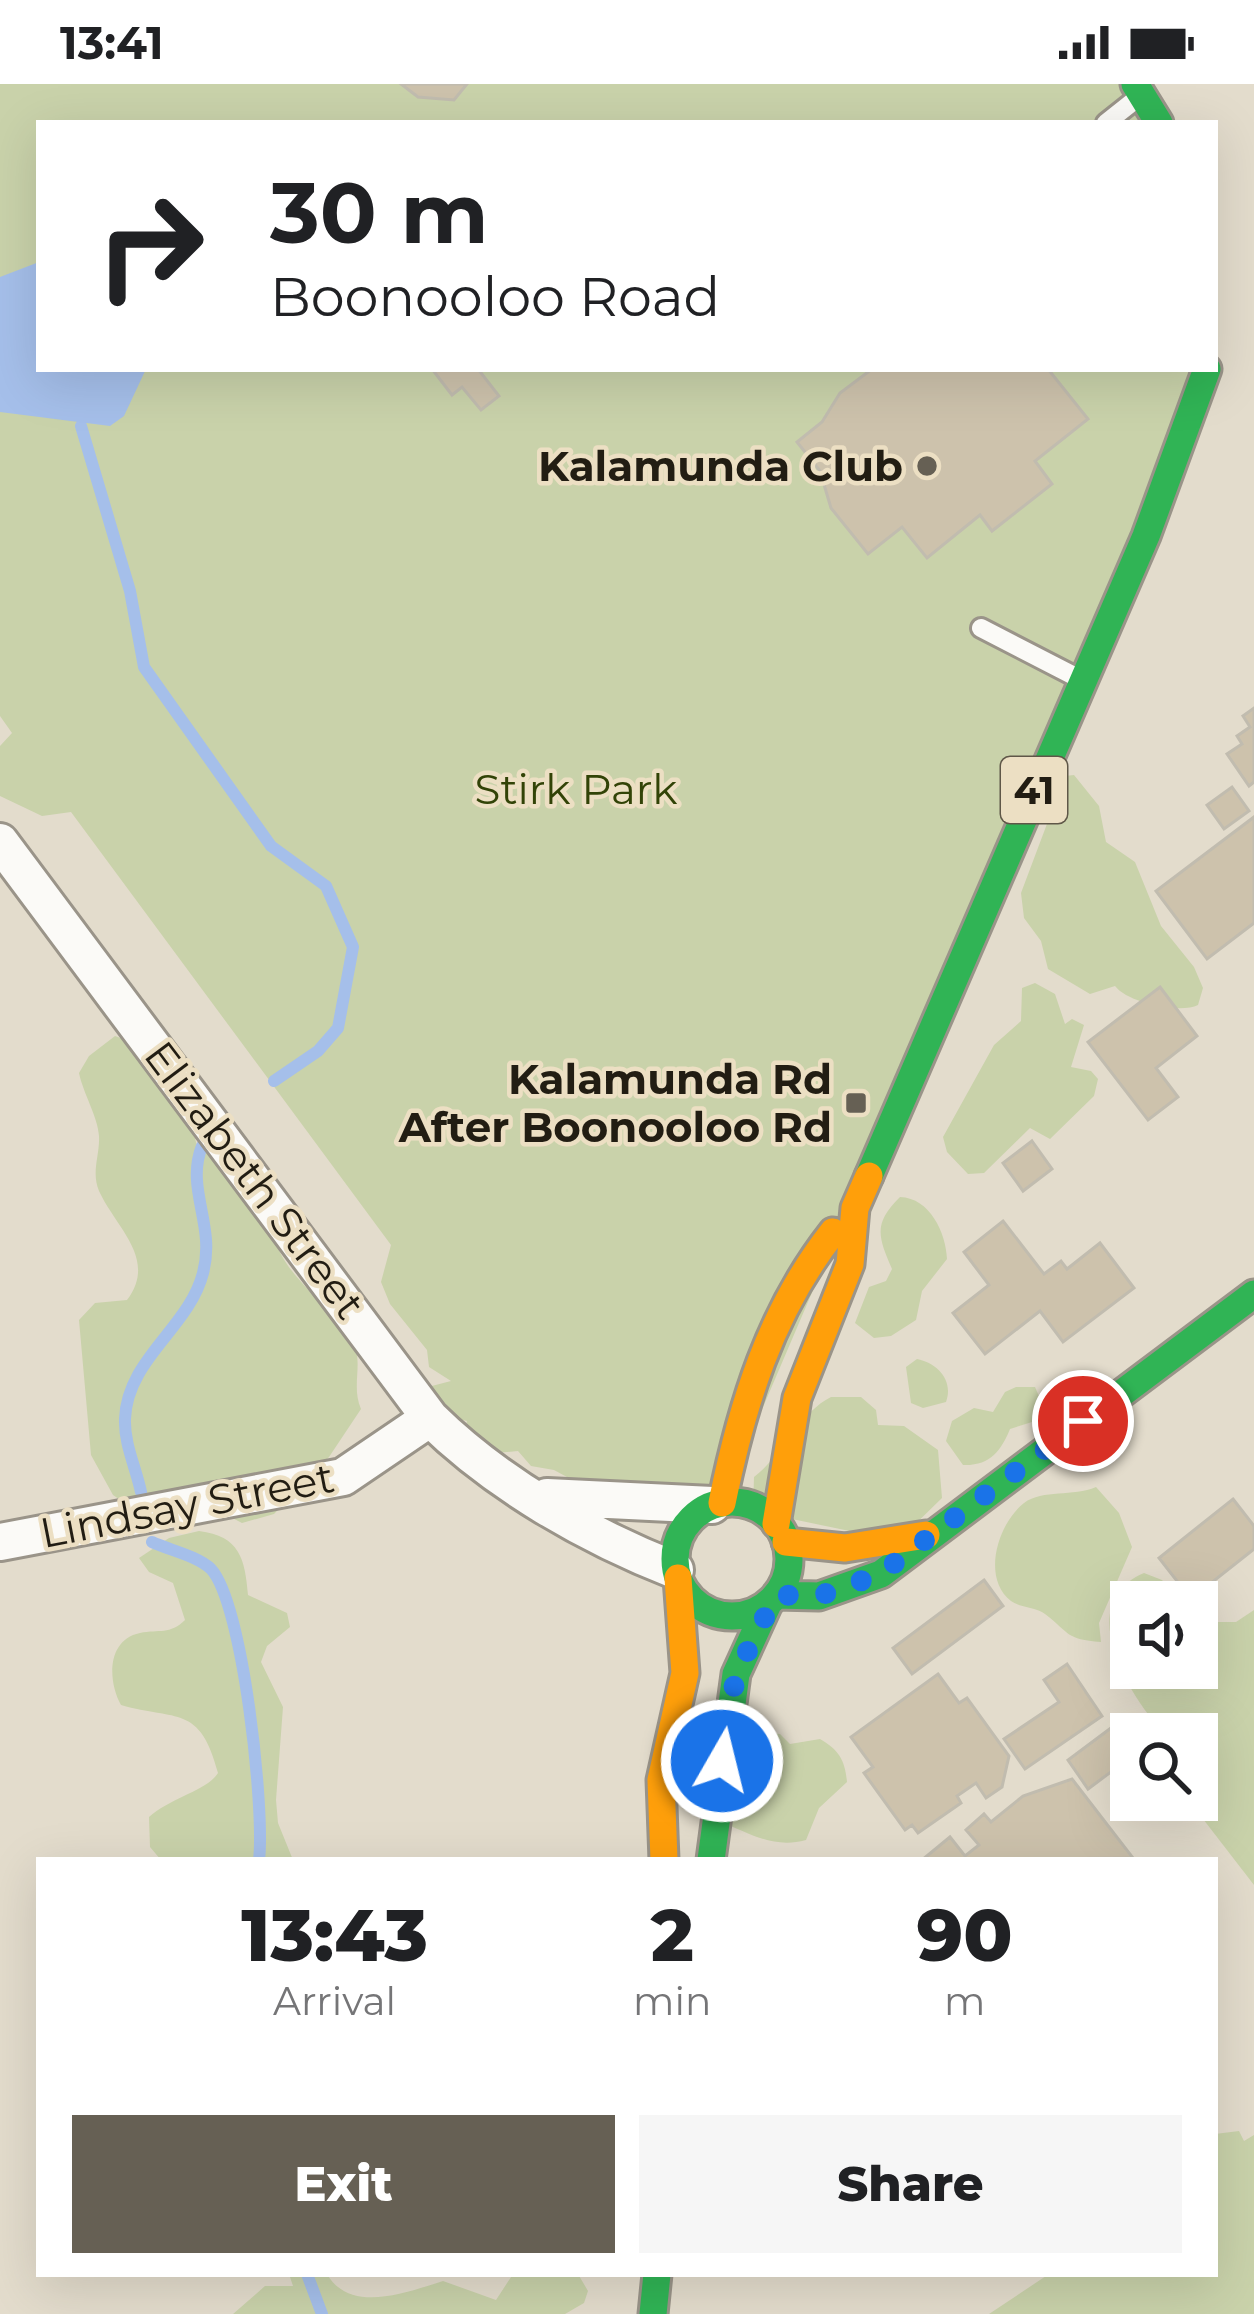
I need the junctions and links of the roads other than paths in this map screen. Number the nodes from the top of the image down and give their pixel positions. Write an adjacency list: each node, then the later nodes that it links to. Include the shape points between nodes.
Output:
1 (1145, 88): 2 (lane); 3 (main road)
2 (1109, 120)
3 (1158, 120)
4 (1206, 372): 6 (main road, 41)
5 (981, 628): 6 (lane)
6 (1082, 680): 8 (main road, 41)
7 (0, 842): 10 (street, Elizabeth Street)
8 (855, 1208): 12 (main road, 41, via 819,1248 773,1334 739,1418); 13 (main road, 41, via 850,1264 796,1398)
9 (1254, 1294): 14 (main road)
10 (430, 1418): 11 (street, Elizabeth Street); 15 (street, Lindsay Street, via 343,1477)
11 (532, 1496): 12 (street); 16 (street, Elizabeth Street)
12 (717, 1504): 13 (main road, via 758,1508); 16 (main road, 41, via 678,1538)
13 (781, 1533): 14 (main road, via 845,1547); 17 (main road, 41, via 786,1579)
14 (926, 1535): 17 (main road, via 880,1574 840,1590)
15 (0, 1542)
16 (676, 1574): 17 (main road, via 700,1607 716,1614 752,1613); 18 (main road, 41, via 685,1673 661,1780)
17 (772, 1600): 19 (main road, 41, via 736,1674)
18 (664, 1857)
19 (711, 1857)
20 (656, 2277): 21 (main road)
21 (653, 2314)

